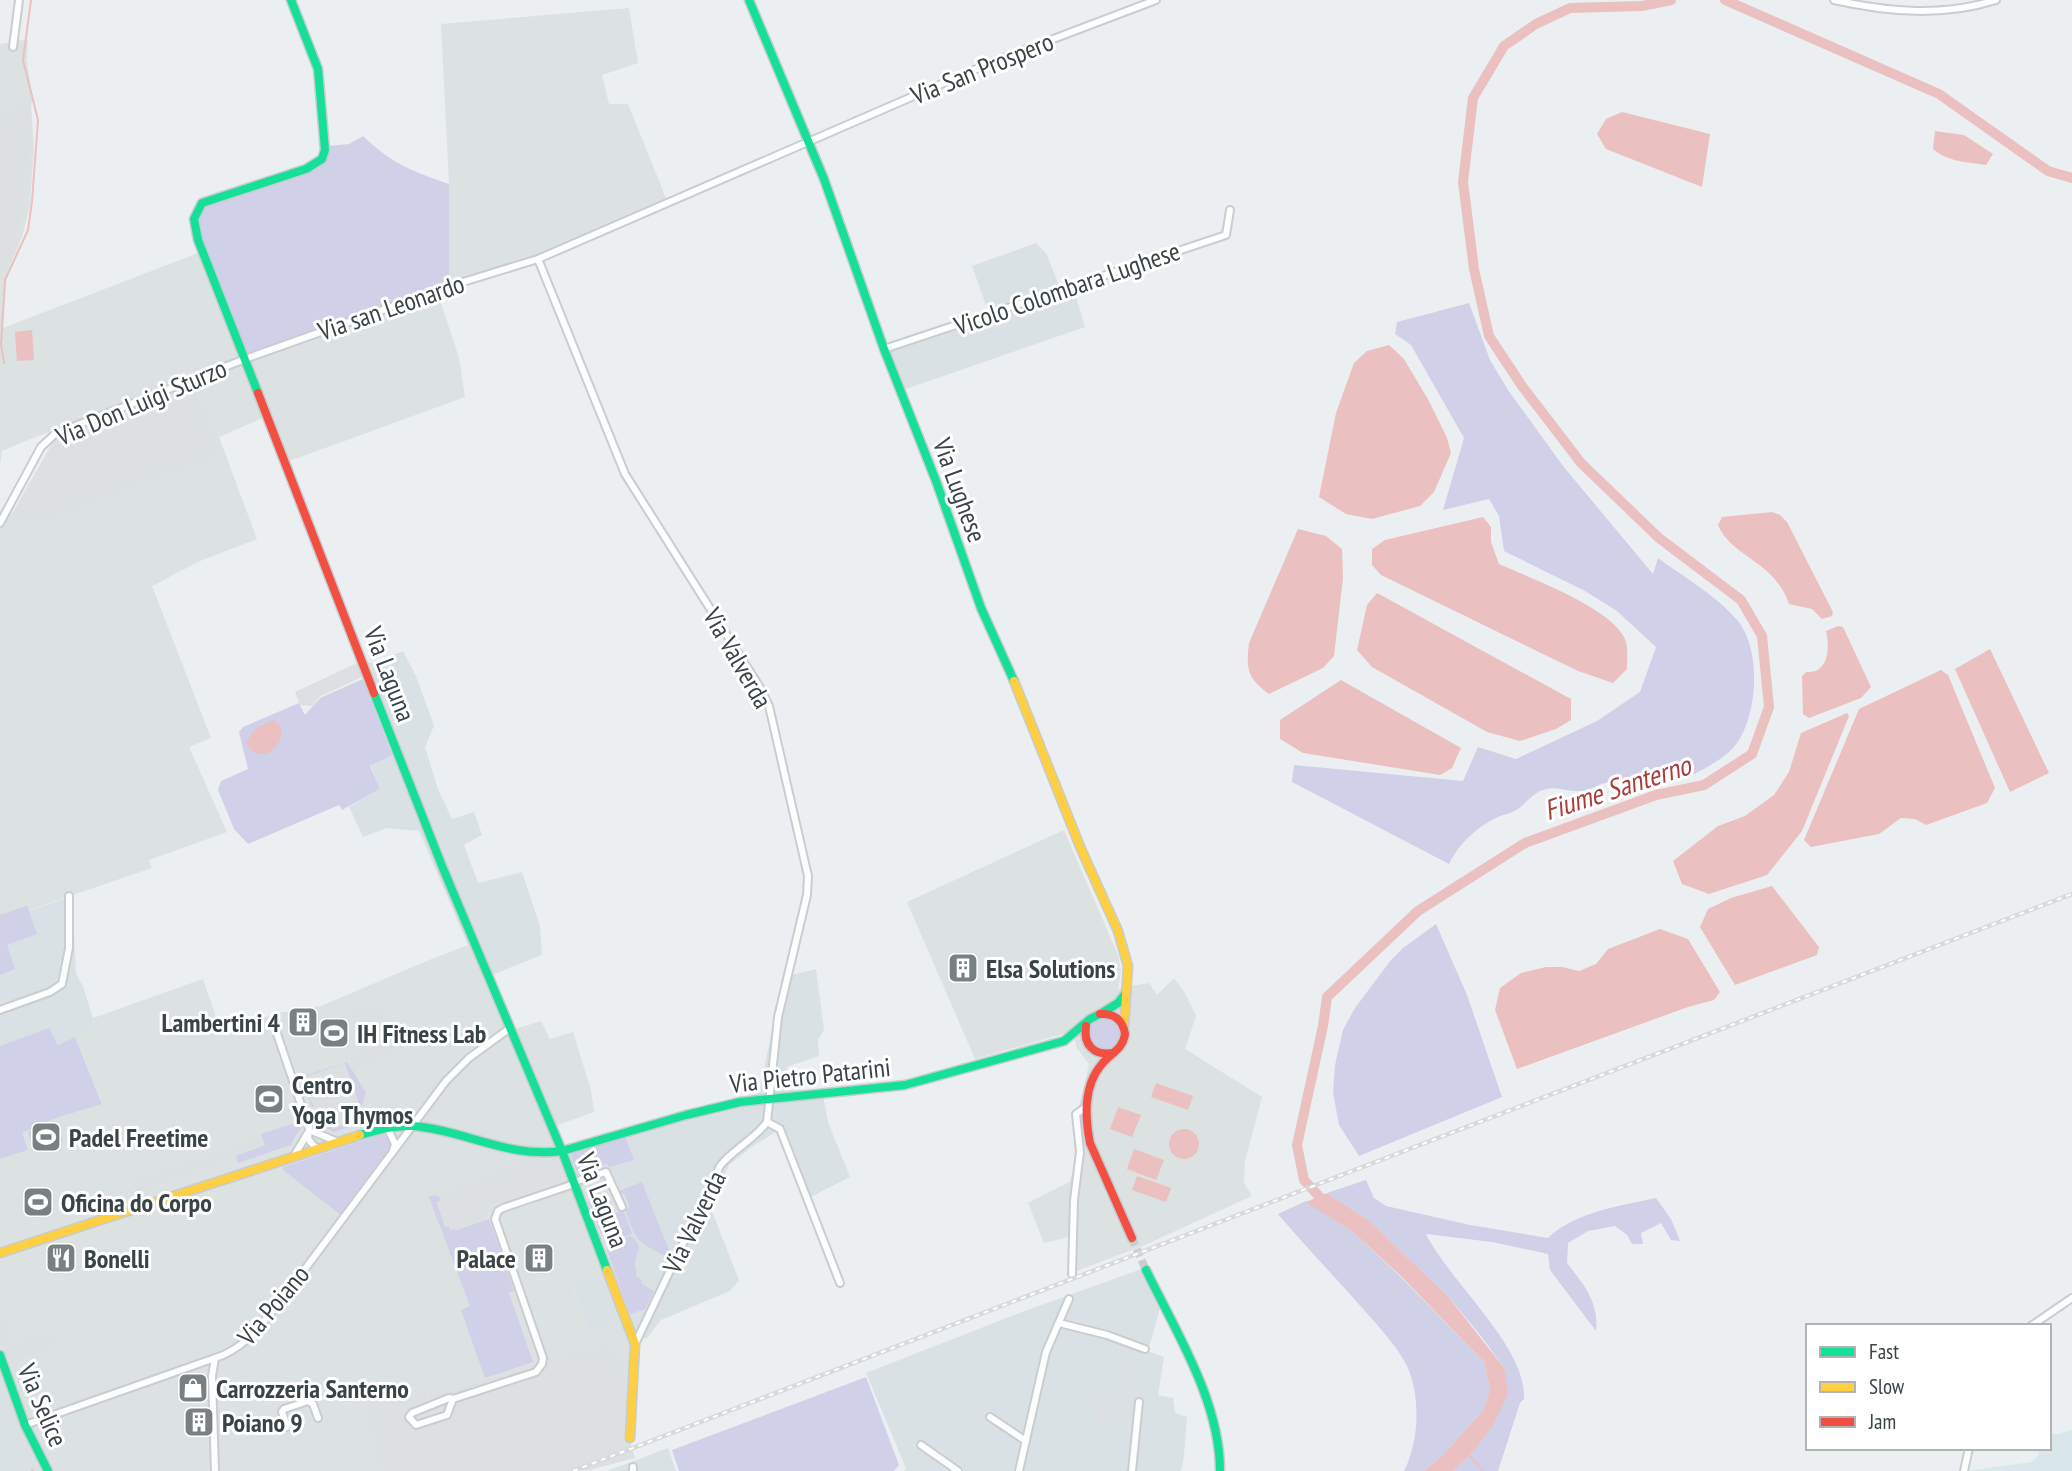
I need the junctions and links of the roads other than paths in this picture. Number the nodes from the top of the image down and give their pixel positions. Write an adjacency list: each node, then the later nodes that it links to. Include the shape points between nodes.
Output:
1 (19, 0): 7 (street)
2 (291, 0): 12 (main road, Via Laguna, via 318,69 322,159 306,169 202,203 194,219)
3 (749, 0): 8 (main road, Via Lughese)
4 (1156, 0): 8 (street, Via San Prospero, via 990,63)
5 (1834, 0): 6 (street, via 1915,13)
6 (1996, 0)
7 (13, 47)
8 (810, 142): 10 (street); 11 (main road, Via Lughese)
9 (1230, 210): 11 (street, Vicolo Colombara Lughese, via 1226,235)
10 (538, 259): 12 (street, Via san Leonardo); 26 (street, Via Valverda, via 625,474 769,706 808,876 778,1017)
11 (884, 349): 15 (main road, Via Lughese, via 981,608 1118,931 1128,966)
12 (245, 359): 13 (street, Via Don Luigi Sturzo, via 55,434 41,447); 20 (main road, Via Laguna, via 442,866)
13 (0, 523)
14 (69, 896): 16 (street, via 69,948 62,984)
15 (1126, 993): 17 (main road); 21 (main road, Via Lughese)
16 (0, 1010)
17 (1099, 1014): 18 (main road); 21 (main road, via 1118,1018)
18 (1088, 1022): 22 (main road, Via Pietro Patarini); 23 (main road, via 1084,1034)
19 (273, 1023): 31 (street)
20 (510, 1028): 29 (street, Via Poiano, via 469,1058); 34 (main road, Via Laguna)
21 (1124, 1029): 24 (main road, Via Lughese, via 1122,1043)
22 (1064, 1041): 23 (main road, Via Pietro Patarini); 26 (main road, Via Pietro Patarini, via 905,1085)
23 (1089, 1048): 24 (main road, via 1102,1054); 25 (main road)
24 (1113, 1052): 25 (main road, Via Lughese)
25 (1096, 1071): 27 (main road)
26 (768, 1098): 28 (street, Via Valverda); 34 (main road, Via Pietro Patarini, via 715,1107)
27 (1086, 1107): 39 (main road, via 1090,1143); 42 (street, via 1076,1114 1075,1122 1080,1152)
28 (767, 1122): 43 (street, via 780,1129); 48 (street, Via Valverda, via 720,1166)
29 (412, 1126): 30 (main road, Via Pietro Patarini); 34 (main road, Via Pietro Patarini, via 518,1152); 35 (street, Via Poiano)
30 (387, 1127): 32 (main road, Via Pietro Patarini); 35 (street, via 395,1144)
31 (310, 1131): 32 (street); 33 (street, via 316,1136); 36 (street)
32 (338, 1142): 33 (main road, Via Pietro Patarini)
33 (316, 1148): 36 (main road, Via Pietro Patarini)
34 (562, 1151): 37 (main road, Via Laguna)
35 (393, 1152): 51 (street, Via Poiano, via 253,1334 231,1353)
36 (294, 1156): 40 (main road, Via Pietro Patarini)
37 (574, 1183): 38 (street, via 606,1172); 48 (main road, Via Laguna); 53 (street, via 503,1208 495,1219 542,1364 536,1372)
38 (622, 1208)
39 (1132, 1238)
40 (0, 1253)
41 (1146, 1270): 67 (main road, via 1206,1395 1220,1448)
42 (1072, 1274)
43 (839, 1283)
44 (2072, 1298): 47 (street)
45 (1069, 1299): 46 (street)
46 (1059, 1323): 49 (street); 59 (street, via 1046,1352)
47 (2034, 1324)
48 (635, 1344): 58 (main road, Via Laguna)
49 (1145, 1349)
50 (0, 1355): 56 (main road, Via Selice, via 6,1386)
51 (215, 1358): 56 (street); 63 (street, Via Poiano)
52 (1139, 1402): 66 (street)
53 (452, 1403): 53 (street, via 449,1398 412,1413 412,1423 447,1415)
54 (990, 1416): 59 (street)
55 (318, 1418): 57 (street, via 308,1401 284,1409)
56 (25, 1425): 62 (main road, Via Selice)
57 (287, 1427)
58 (630, 1438)
59 (1026, 1441): 65 (street)
60 (921, 1444): 64 (street)
61 (1969, 1450): 68 (street)
62 (48, 1471)
63 (215, 1471)
64 (958, 1471)
65 (1019, 1471)
66 (1132, 1471)
67 (1220, 1471)
68 (1964, 1471)

